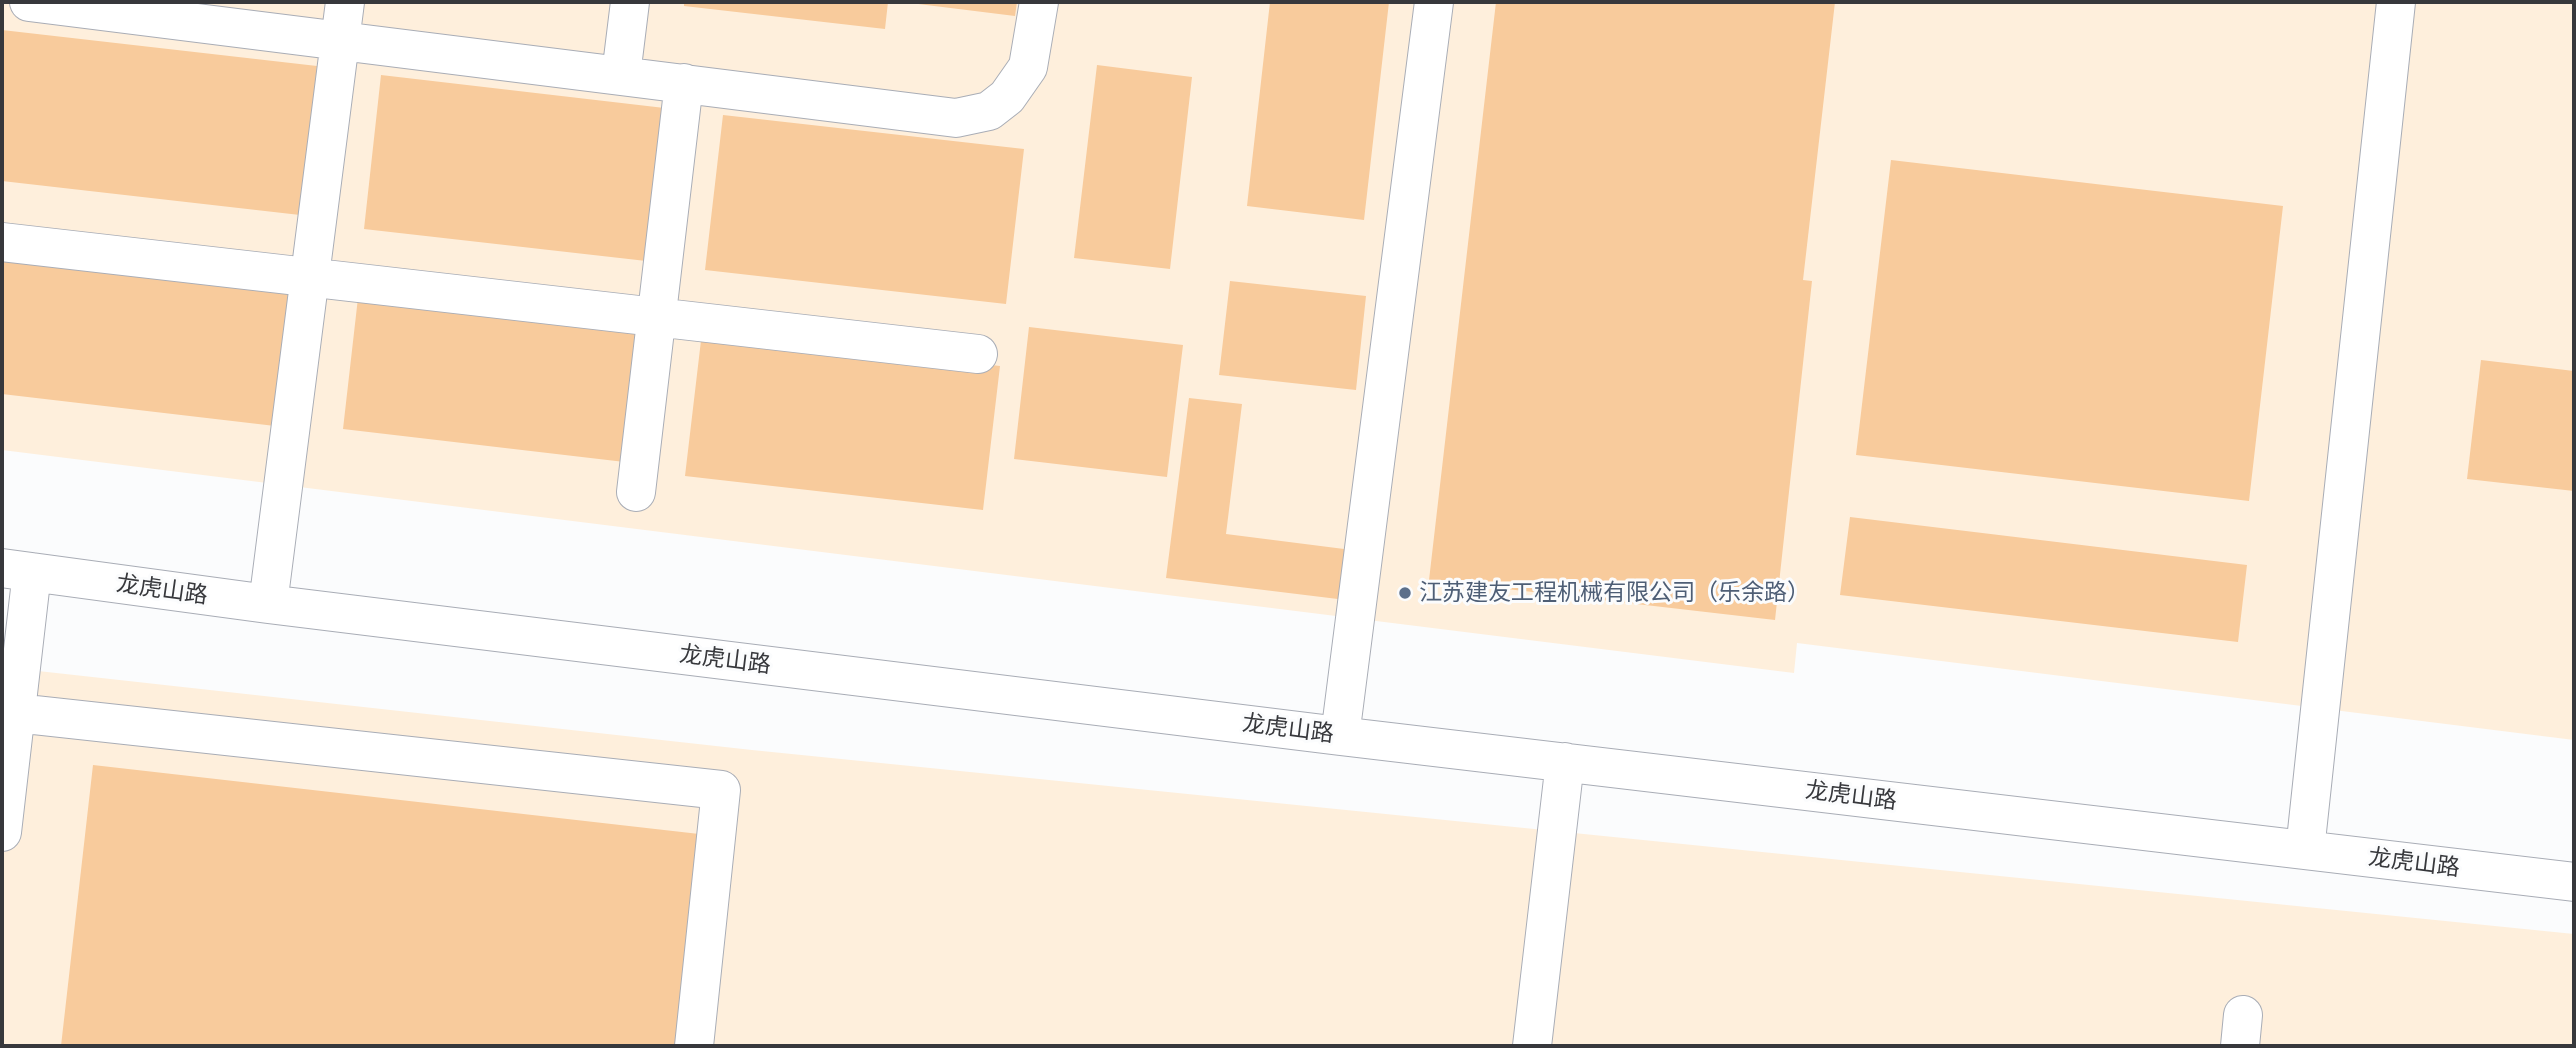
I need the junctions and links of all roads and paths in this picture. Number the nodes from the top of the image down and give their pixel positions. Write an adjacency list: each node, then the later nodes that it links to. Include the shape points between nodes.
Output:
1 (29, 2): 7 (street)
2 (345, 2): 7 (street)
3 (630, 2): 8 (street)
4 (1039, 2): 9 (street, via 1028,67 1007,97 989,111 956,118)
5 (1434, 2): 18 (street)
6 (2396, 2): 21 (street)
7 (340, 40): 8 (street); 11 (street)
8 (621, 75): 9 (street)
9 (684, 83): 12 (street)
10 (2, 242): 11 (street)
11 (310, 277): 12 (street); 16 (street)
12 (656, 317): 13 (street); 14 (street)
13 (978, 354)
14 (636, 492)
15 (17, 570): 16 (street, 龙虎山路); 17 (street)
16 (268, 604): 18 (street, 龙虎山路)
17 (16, 713): 20 (street); 23 (street, via 721,790)
18 (1340, 736): 19 (street, 龙虎山路)
19 (1565, 762): 21 (street, 龙虎山路); 24 (street)
20 (2, 822)
21 (2305, 850): 22 (street, 龙虎山路)
22 (2574, 882)
23 (694, 1046)
24 (1532, 1046)

